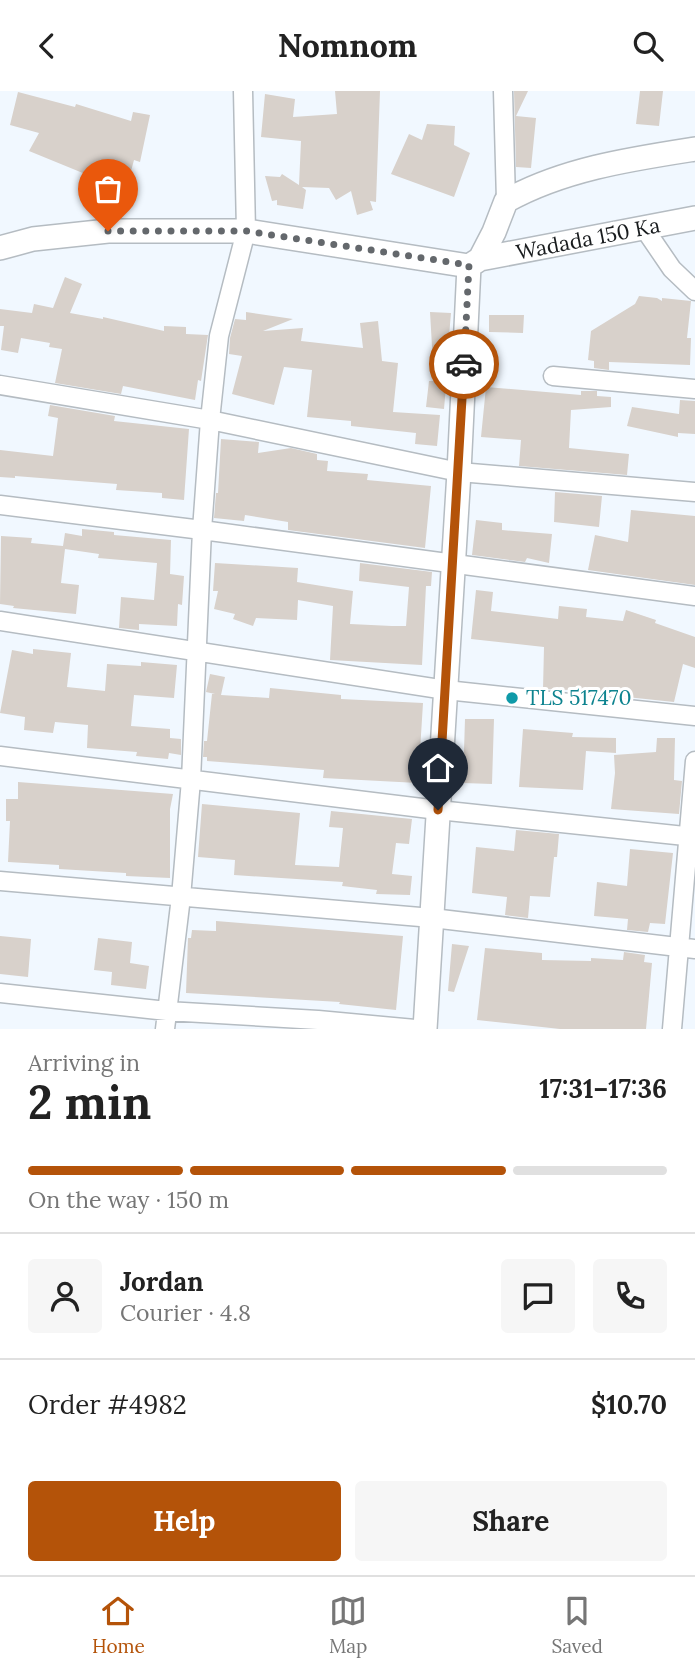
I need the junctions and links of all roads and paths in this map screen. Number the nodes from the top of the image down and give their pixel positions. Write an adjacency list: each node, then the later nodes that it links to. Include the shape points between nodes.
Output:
1 (243, 91): 7 (street)
2 (503, 91): 4 (street)
3 (695, 149): 4 (street, via 574,174 531,187)
4 (506, 201): 9 (street, Wadada 150 Ka)
5 (695, 218): 6 (street, Wadada 150 Ka)
6 (644, 228): 9 (street, Wadada 150 Ka); 10 (street, via 672,269)
7 (246, 231): 8 (street, Wadada 150 Ka, via 108,231 33,239); 9 (street, Wadada 150 Ka); 14 (street, via 219,336)
8 (0, 248)
9 (474, 262): 15 (street)
10 (695, 291)
11 (552, 376): 13 (street)
12 (0, 385): 14 (street)
13 (695, 389)
14 (210, 420): 15 (street); 18 (street)
15 (459, 471): 16 (street); 19 (street)
16 (695, 492)
17 (0, 505): 18 (street)
18 (202, 530): 19 (street); 22 (street)
19 (453, 564): 20 (street); 23 (street)
20 (695, 596)
21 (0, 621): 22 (street)
22 (197, 652): 23 (street); 27 (street)
23 (446, 690): 24 (street); 28 (street)
24 (695, 716)
25 (0, 756): 27 (street)
26 (695, 761): 29 (street)
27 (191, 780): 28 (street); 31 (street)
28 (438, 810): 29 (street); 32 (street)
29 (691, 837): 33 (street)
30 (0, 881): 31 (street)
31 (181, 897): 32 (street); 35 (street)
32 (432, 918): 33 (street); 38 (street)
33 (687, 948): 39 (street)
34 (0, 993): 35 (street)
35 (167, 1011): 36 (street); 37 (street)
36 (165, 1029)
37 (415, 1029)
38 (425, 1029)
39 (672, 1029)

